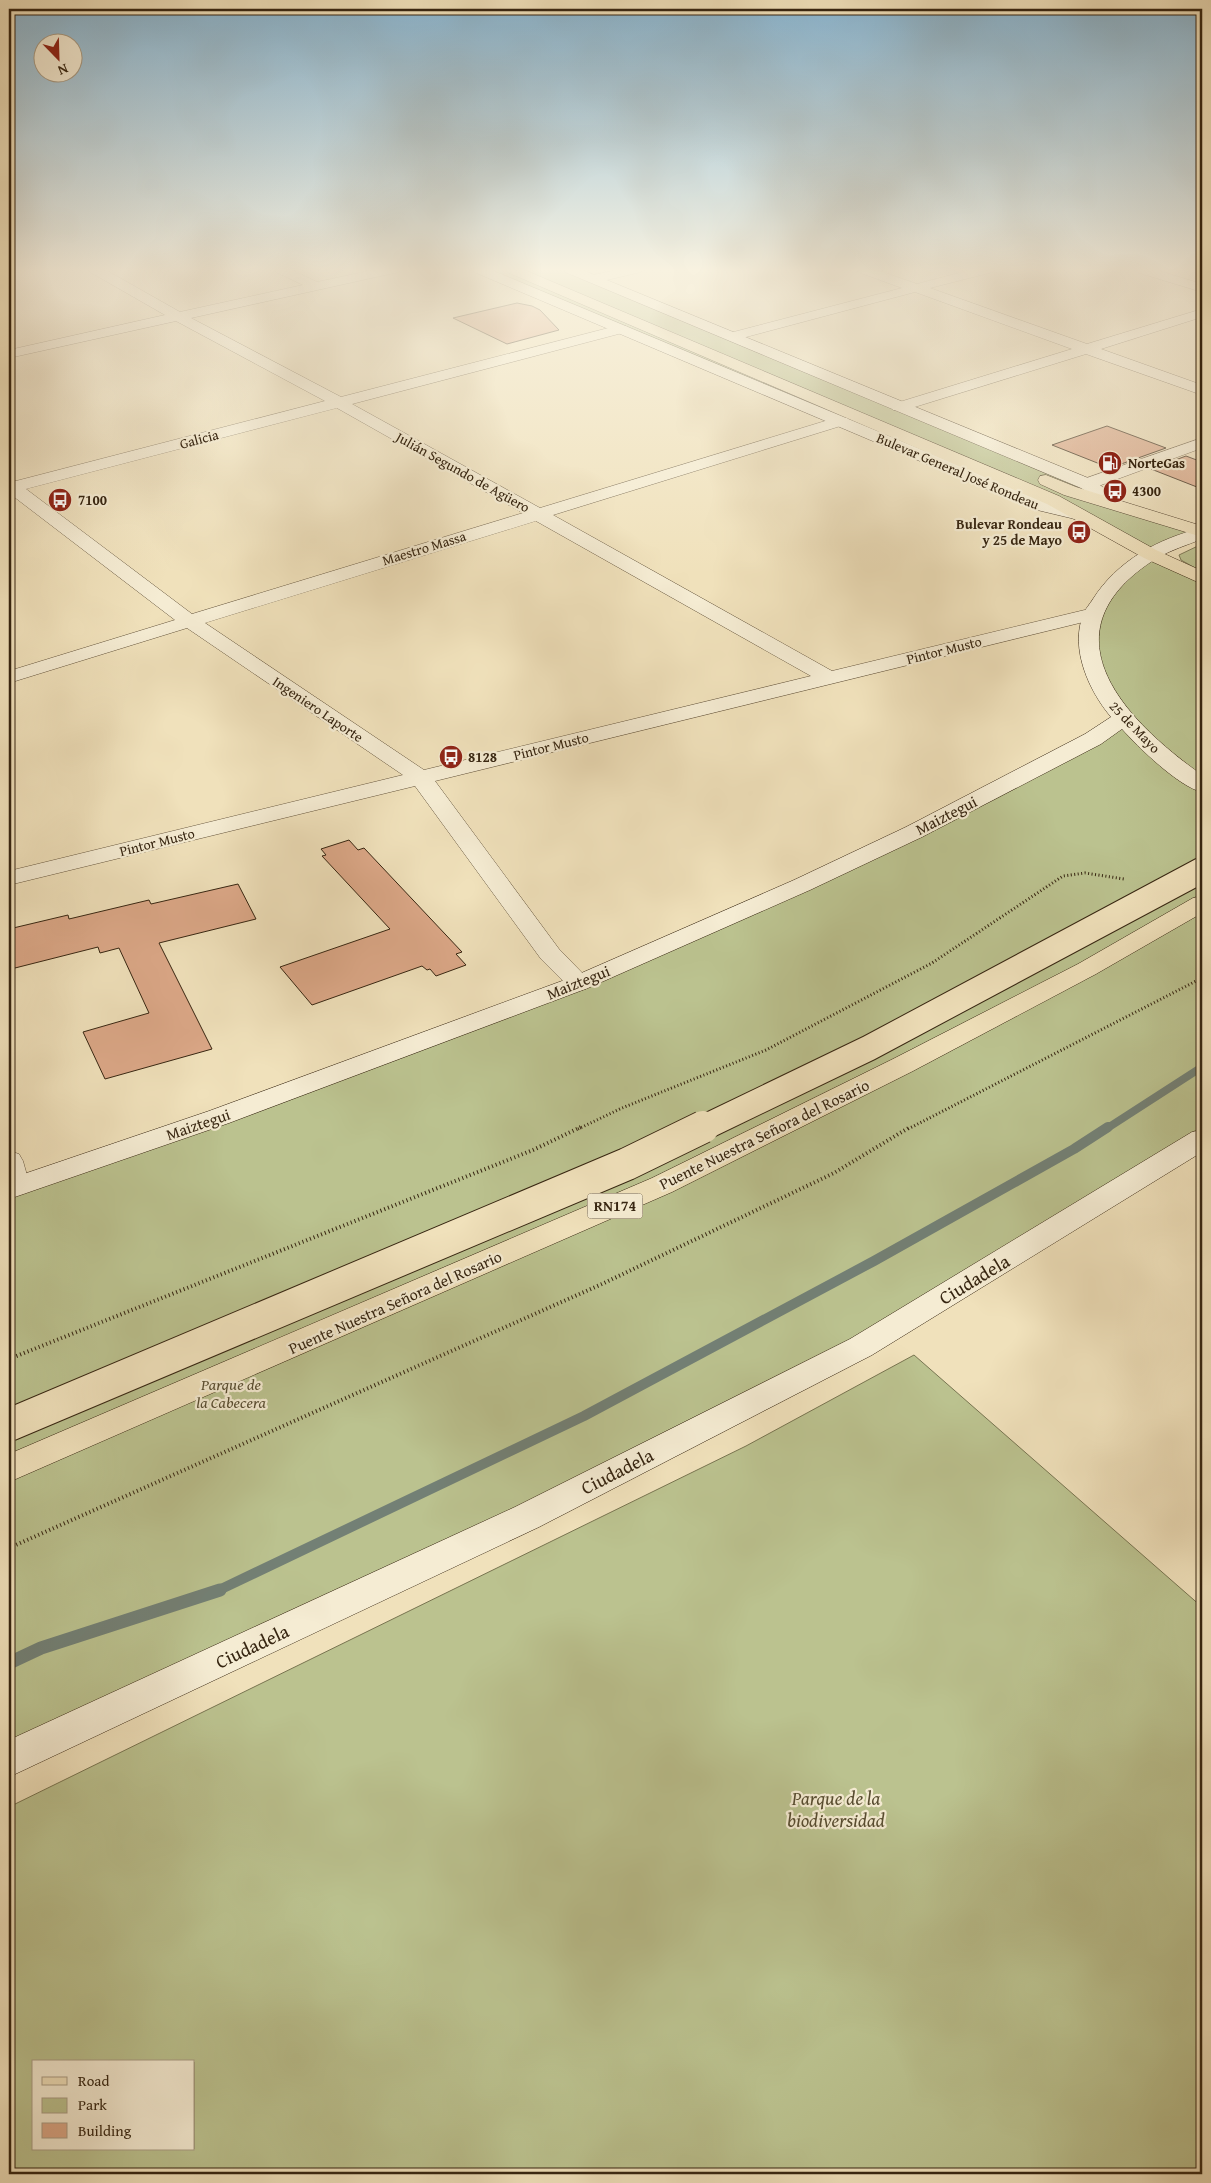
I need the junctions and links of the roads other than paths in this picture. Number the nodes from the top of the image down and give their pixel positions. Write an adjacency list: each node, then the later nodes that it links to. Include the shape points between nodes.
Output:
1 (280, 371): 10 (street, Julián Segundo de Agüero)
2 (459, 371): 10 (street, Galicia)
3 (720, 371): 12 (street, Bulevar General José Rondeau)
4 (752, 371): 18 (main road, Bulevar General José Rondeau, via 1053,500)
5 (788, 371): 16 (main road, Bulevar General José Rondeau, via 1070,491)
6 (813, 371): 11 (street, Bulevar General José Rondeau)
7 (1014, 371): 11 (street)
8 (1149, 371): 9 (street)
9 (1202, 390)
10 (338, 402): 15 (street, Galicia); 17 (street, Julián Segundo de Agüero)
11 (899, 407): 14 (street, Bulevar General José Rondeau)
12 (841, 422): 17 (street, Maestro Massa); 18 (street, Bulevar General José Rondeau, via 1039,505)
13 (1202, 443): 14 (street)
14 (1087, 484): 16 (street, Bulevar General José Rondeau)
15 (10, 486): 23 (street, Ingeniero Laporte)
16 (1118, 505): 19 (main road, Bulevar General José Rondeau)
17 (537, 513): 23 (street, Maestro Massa); 25 (street, Julián Segundo de Agüero)
18 (1079, 515): 20 (main road, Bulevar General José Rondeau)
19 (1202, 532): 20 (street, 25 de Mayo)
20 (1150, 554): 21 (main road, Bulevar General José Rondeau); 22 (street, 25 de Mayo, via 1106,591)
21 (1202, 578)
22 (1093, 614): 25 (street, Pintor Musto); 26 (street, 25 de Mayo, via 1088,638 1092,669 1108,701)
23 (189, 621): 24 (street, Maestro Massa); 27 (street, Ingeniero Laporte)
24 (9, 676)
25 (829, 678): 27 (street, Pintor Musto)
26 (1122, 719): 28 (street, 25 de Mayo, via 1168,761); 32 (street, Maiztegui, via 1093,739 914,832)
27 (421, 778): 30 (street, Pintor Musto); 32 (street, Ingeniero Laporte, via 550,954)
28 (1202, 785)
29 (1202, 870): 35 (main road, Puente Nuestra Señora del Rosario / RN174, bridge, via 878,1044 627,1164)
30 (9, 878)
31 (1202, 903): 36 (main road, Puente Nuestra Señora del Rosario / RN174, via 1087,969 662,1185)
32 (579, 983): 34 (street, Maiztegui, via 219,1117)
33 (1202, 1139): 37 (street, Ciudadela, via 861,1347 527,1517)
34 (11, 1179)
35 (9, 1425)
36 (9, 1469)
37 (9, 1759)

